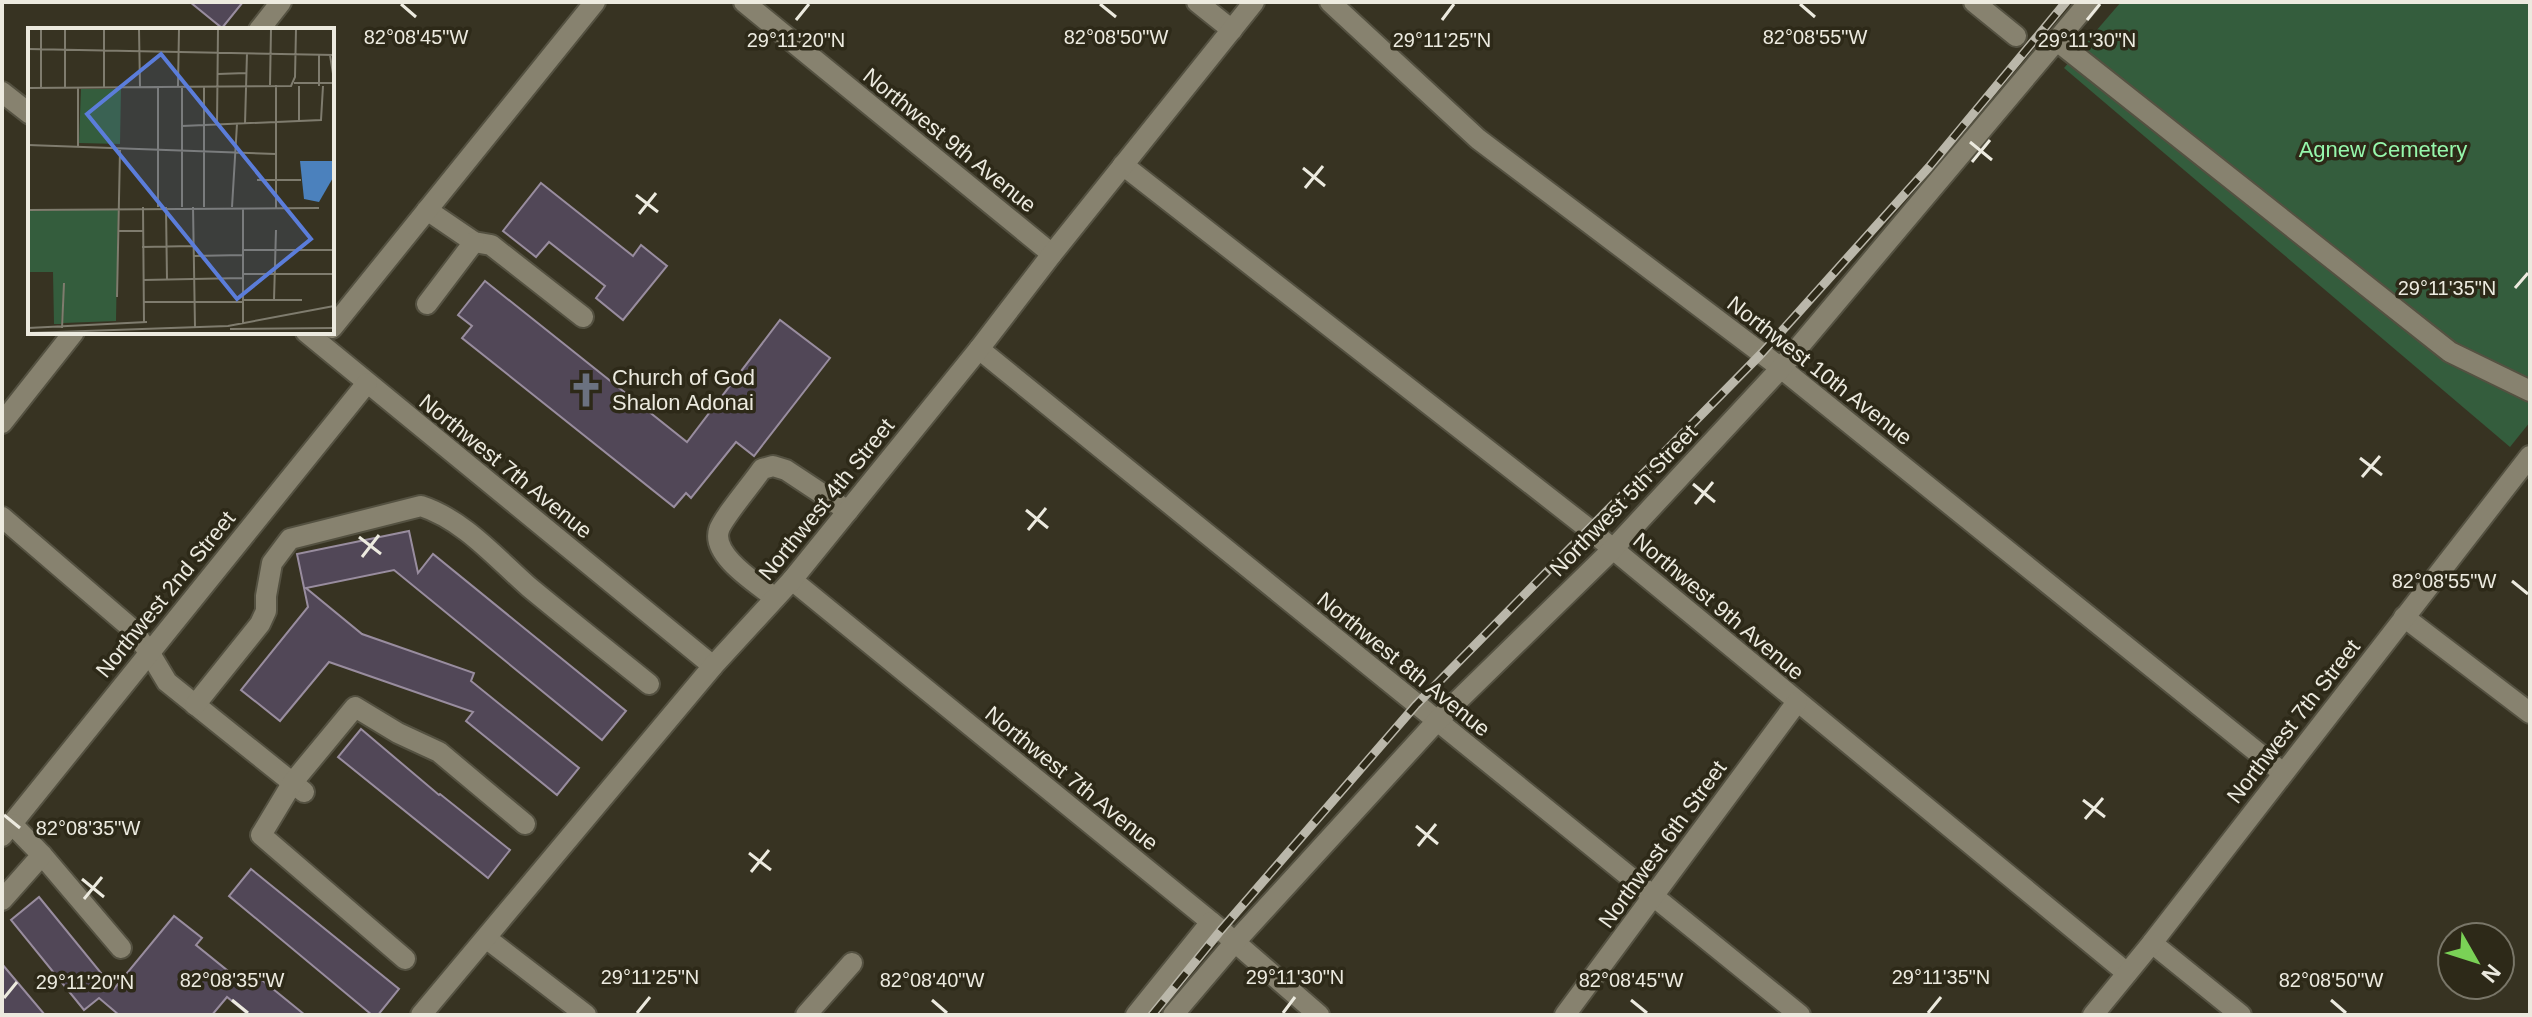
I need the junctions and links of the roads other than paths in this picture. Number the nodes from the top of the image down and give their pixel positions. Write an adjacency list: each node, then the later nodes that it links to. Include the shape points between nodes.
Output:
1 (281, 2): 9 (street)
2 (595, 2): 16 (street)
3 (744, 2): 18 (street, Northwest 9th Avenue)
4 (1197, 2): 10 (street)
5 (1254, 2): 10 (street, Northwest 4th Street)
6 (1330, 2): 25 (street, Northwest 10th Avenue, via 1478,139)
7 (1974, 2): 11 (street)
8 (2089, 2): 12 (street, Northwest 5th Street)
9 (261, 28)
10 (1232, 30): 15 (street, Northwest 4th Street)
11 (2016, 36)
12 (2057, 41): 25 (street, Northwest 5th Street); 27 (street, via 2450,352)
13 (2, 92): 14 (street)
14 (28, 112)
15 (1123, 165): 18 (street, Northwest 4th Street); 32 (street, Northwest 9th Avenue)
16 (427, 210): 17 (street); 21 (street)
17 (474, 242): 19 (street); 20 (street, via 491,245)
18 (1052, 254): 24 (street, Northwest 4th Street)
19 (427, 304)
20 (583, 317)
21 (334, 320)
22 (72, 334): 28 (street)
23 (322, 334): 26 (street, Northwest 7th Avenue)
24 (979, 349): 30 (street, Northwest 4th Street); 42 (street, Northwest 8th Avenue)
25 (1781, 368): 32 (street, Northwest 5th Street); 43 (street, Northwest 10th Avenue)
26 (367, 383): 36 (street, Northwest 2nd Street); 37 (street, Northwest 7th Avenue)
27 (2530, 391)
28 (2, 423)
29 (2530, 456): 35 (street, Northwest 7th Street)
30 (848, 511): 33 (street, Northwest 4th Street); 34 (street, via 786,470 762,469 719,530 719,543 725,557)
31 (2, 517): 36 (street, via 131,628)
32 (1613, 549): 39 (street, Northwest 9th Avenue); 42 (street, Northwest 5th Street)
33 (792, 580): 34 (street, Northwest 4th Street); 50 (street, Northwest 7th Avenue)
34 (775, 598): 37 (street, Northwest 4th Street)
35 (2404, 617): 41 (street); 43 (street, Northwest 7th Street)
36 (149, 652): 40 (street, via 167,682); 46 (street, Northwest 2nd Street)
37 (713, 666): 51 (street, Northwest 4th Street)
38 (649, 684): 40 (street, via 466,531 421,506 290,539 272,563 260,624)
39 (1797, 702): 48 (street, Northwest 6th Street); 57 (street, Northwest 9th Avenue)
40 (195, 705): 44 (street)
41 (2530, 713)
42 (1437, 721): 48 (street, Northwest 8th Avenue); 52 (street, Northwest 5th Street)
43 (2283, 773): 53 (street, Northwest 7th Street)
44 (298, 787): 45 (street, via 355,707 439,752); 55 (street, via 261,835)
45 (525, 824)
46 (7, 830): 47 (street)
47 (42, 855): 49 (street); 54 (street)
48 (1653, 897): 58 (street, Northwest 6th Street); 65 (street, Northwest 8th Avenue)
49 (2, 900)
50 (1211, 922): 52 (street, Northwest 7th Avenue); 62 (street)
51 (486, 938): 59 (street, Northwest 4th Street); 60 (street)
52 (1235, 942): 63 (street, Northwest 5th Street); 64 (street, Northwest 7th Avenue)
53 (2152, 943): 57 (street, Northwest 7th Street); 67 (street)
54 (121, 948)
55 (405, 959)
56 (852, 963): 61 (street)
57 (2127, 973): 66 (street, Northwest 7th Street)
58 (1574, 1012)
59 (421, 1015)
60 (586, 1015)
61 (806, 1015)
62 (1136, 1015)
63 (1173, 1015)
64 (1319, 1015)
65 (1800, 1015)
66 (2093, 1015)
67 (2241, 1015)

